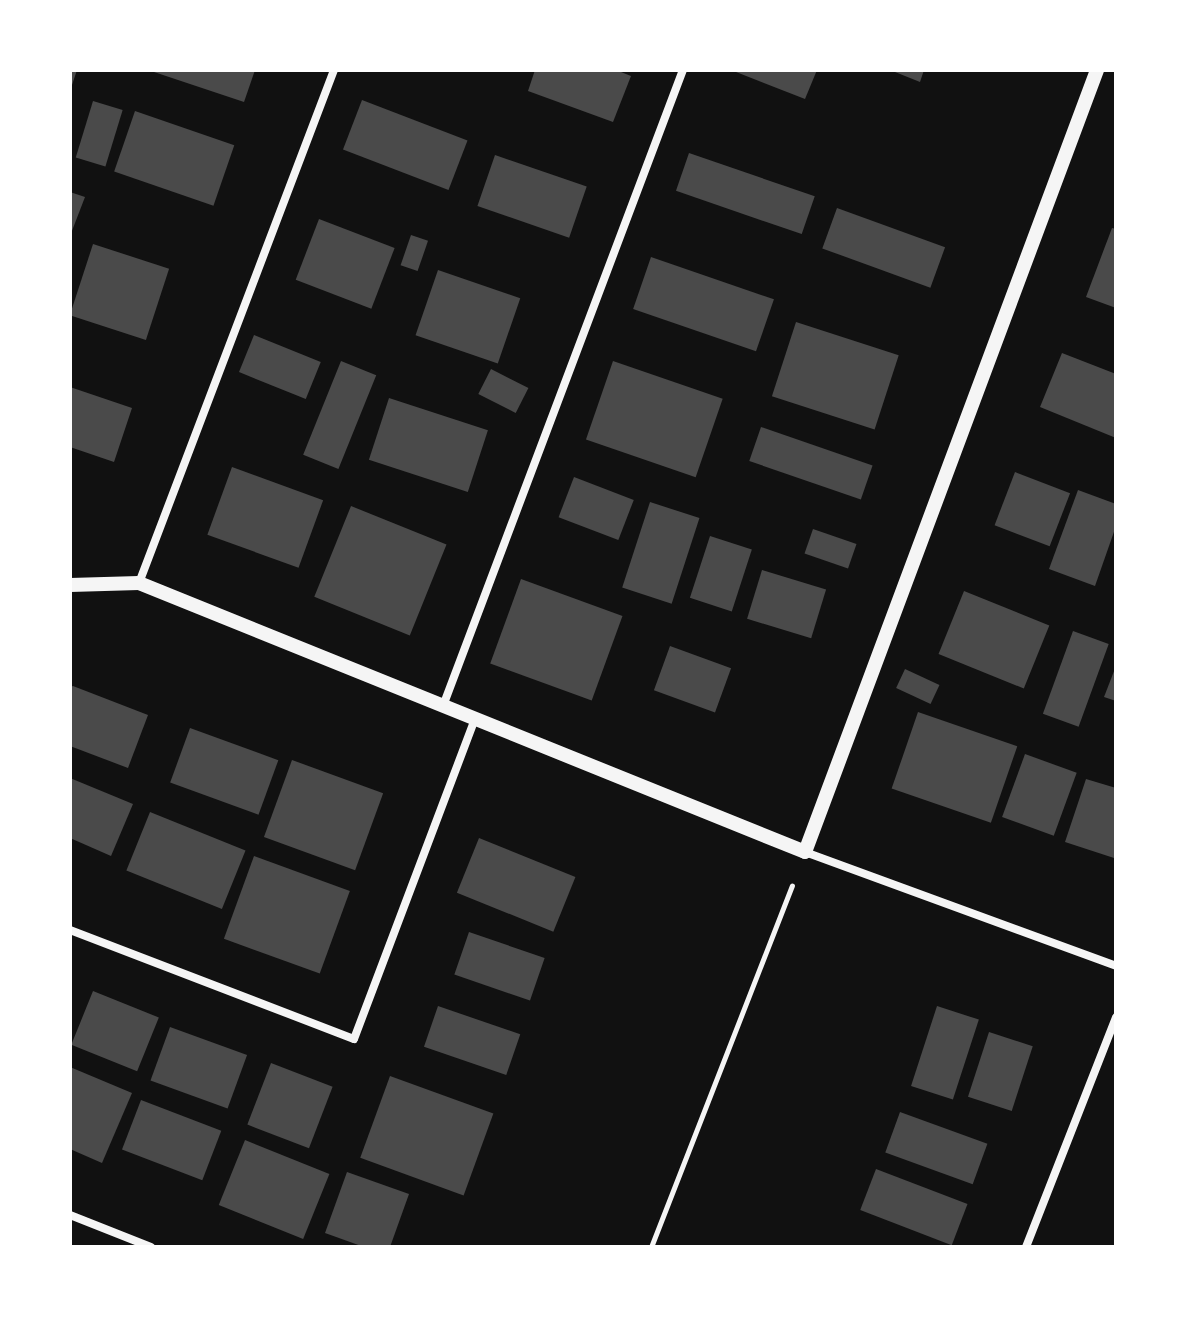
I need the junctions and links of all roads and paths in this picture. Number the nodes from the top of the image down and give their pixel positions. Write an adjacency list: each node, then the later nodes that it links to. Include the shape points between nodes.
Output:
1 (334, 70): 4 (street)
2 (683, 70): 6 (street)
3 (1097, 70): 8 (street)
4 (139, 583): 5 (street); 6 (street)
5 (70, 585)
6 (443, 706): 7 (street)
7 (475, 718): 8 (street); 9 (street, via 354,1039)
8 (805, 852): 10 (street); 14 (path)
9 (70, 930)
10 (1116, 966)
11 (1116, 1017): 15 (street)
12 (70, 1215): 13 (street)
13 (151, 1247)
14 (651, 1247)
15 (1026, 1247)

